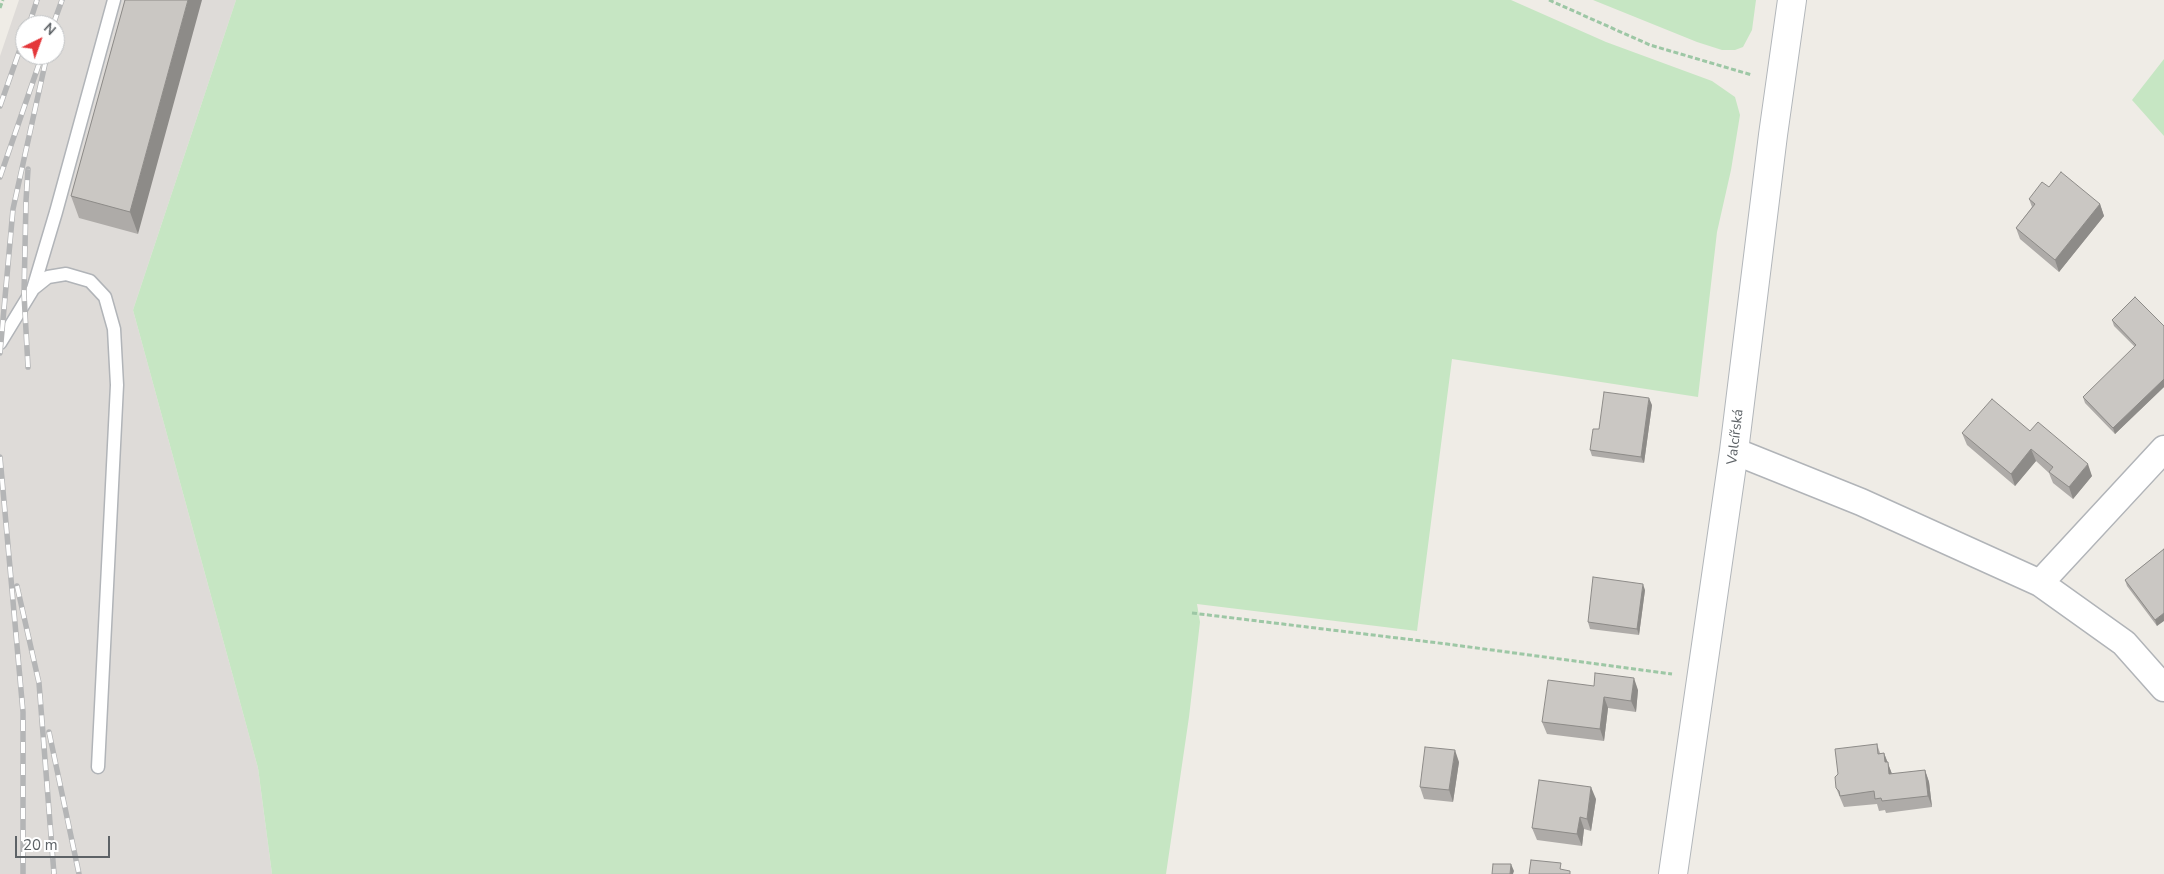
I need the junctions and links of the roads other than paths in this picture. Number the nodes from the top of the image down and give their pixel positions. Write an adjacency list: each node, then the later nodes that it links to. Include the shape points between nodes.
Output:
1 (114, 0): 3 (lane)
2 (1792, 0): 6 (main road, Valcířská)
3 (33, 289): 4 (lane); 9 (lane, via 48,277 66,274 90,281 105,297 114,329 116,385)
4 (0, 343)
5 (2164, 449): 7 (street)
6 (1734, 451): 7 (street, via 1861,502); 10 (main road, Valcířská)
7 (2040, 583): 8 (street, via 2124,643)
8 (2164, 688)
9 (98, 767)
10 (1673, 874)

